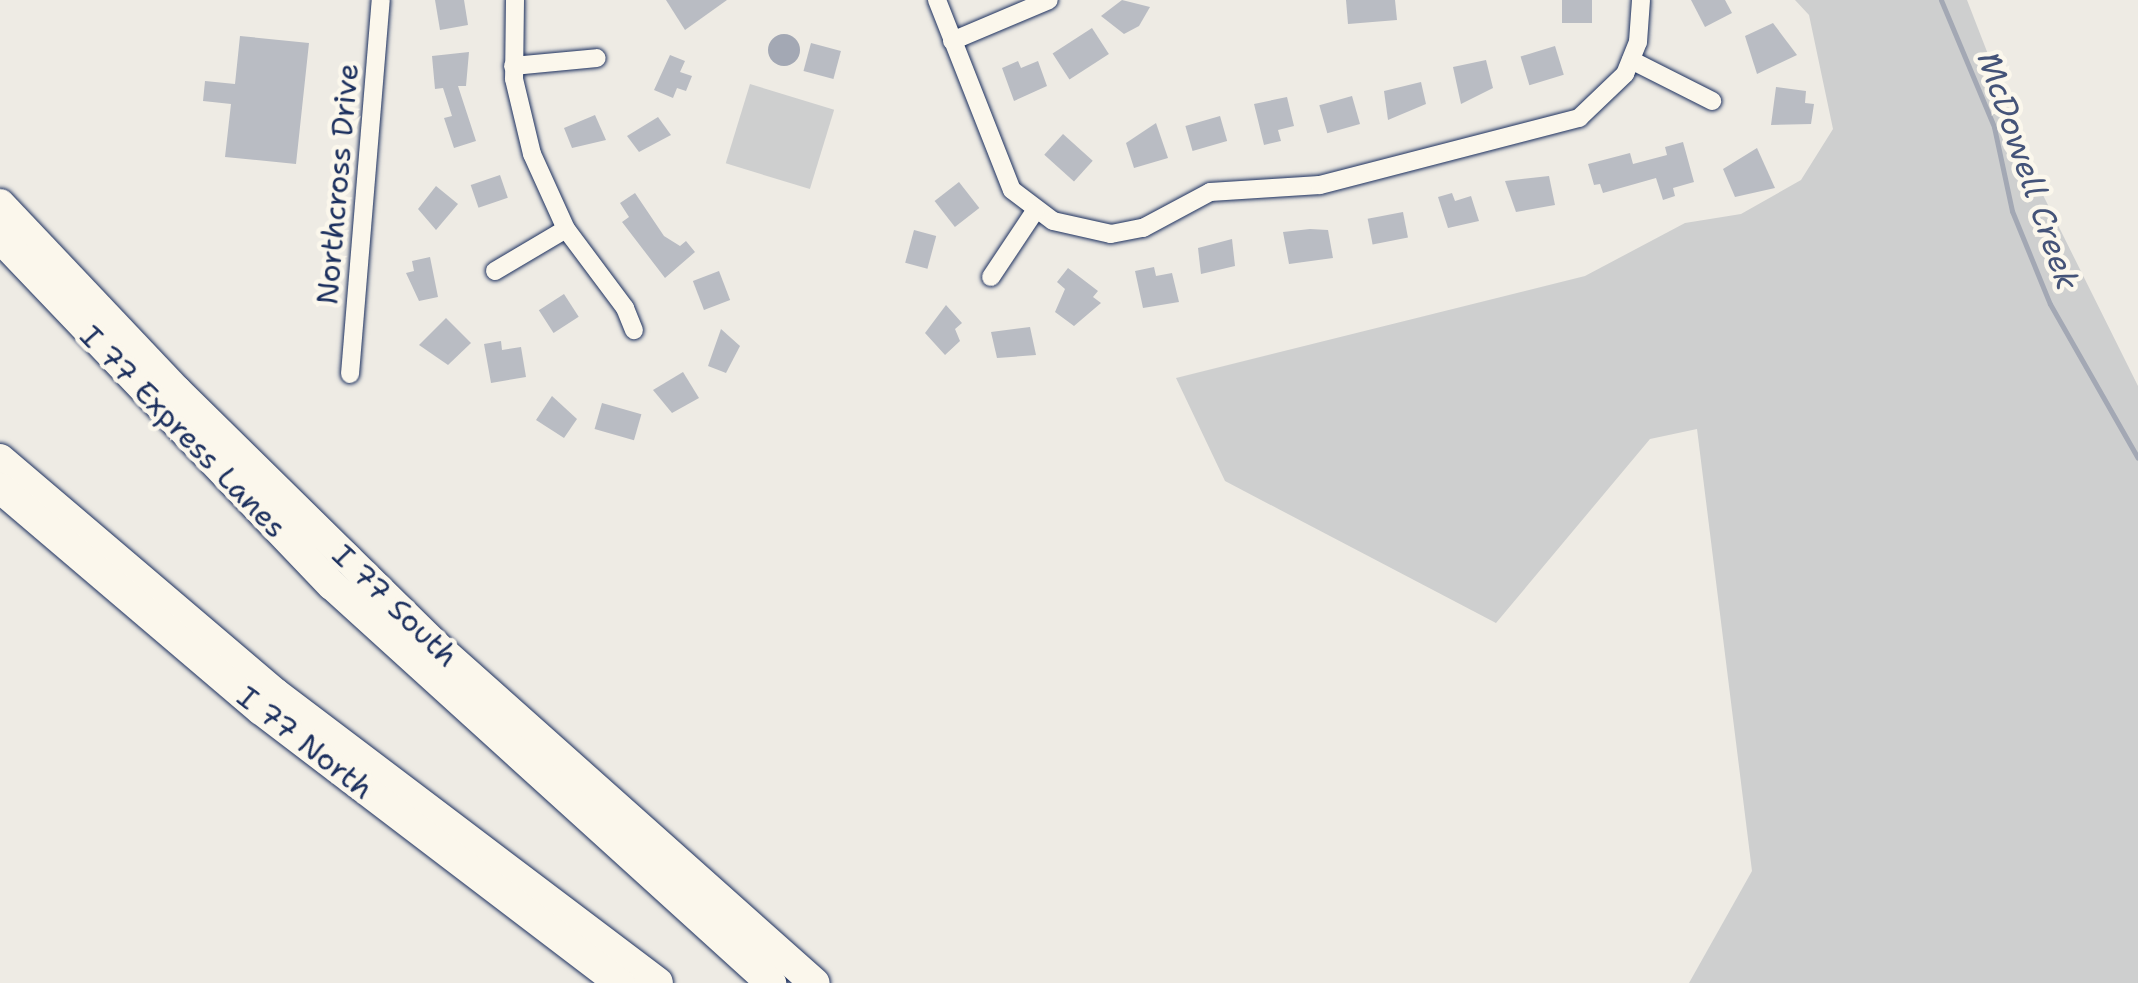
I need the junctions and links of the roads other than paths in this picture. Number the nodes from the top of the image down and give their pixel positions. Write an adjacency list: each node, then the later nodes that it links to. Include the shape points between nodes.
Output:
1 (380, 0): 18 (street, Northcross Drive)
2 (515, 0): 9 (street)
3 (937, 0): 6 (street)
4 (1049, 0): 6 (street)
5 (1641, 0): 8 (street)
6 (952, 41): 12 (street, via 1004,176)
7 (597, 58): 9 (street)
8 (1632, 60): 10 (street); 12 (street, via 1597,105 1534,132 1320,185 1210,192 1129,231 1073,229)
9 (513, 66): 13 (street, via 532,154)
10 (1712, 101)
11 (0, 204): 24 (highway, I 77 South, via 188,402 429,639)
12 (1035, 211): 16 (street)
13 (566, 229): 15 (street); 17 (street)
14 (0, 238): 23 (highway, I 77 Express Lanes, via 332,585)
15 (495, 271)
16 (990, 277)
17 (634, 330)
18 (350, 374)
19 (0, 460): 22 (highway, via 275,693)
20 (0, 488): 21 (highway, I 77 North, via 261,710)
21 (620, 983)
22 (658, 983)
23 (771, 983)
24 (814, 983)

